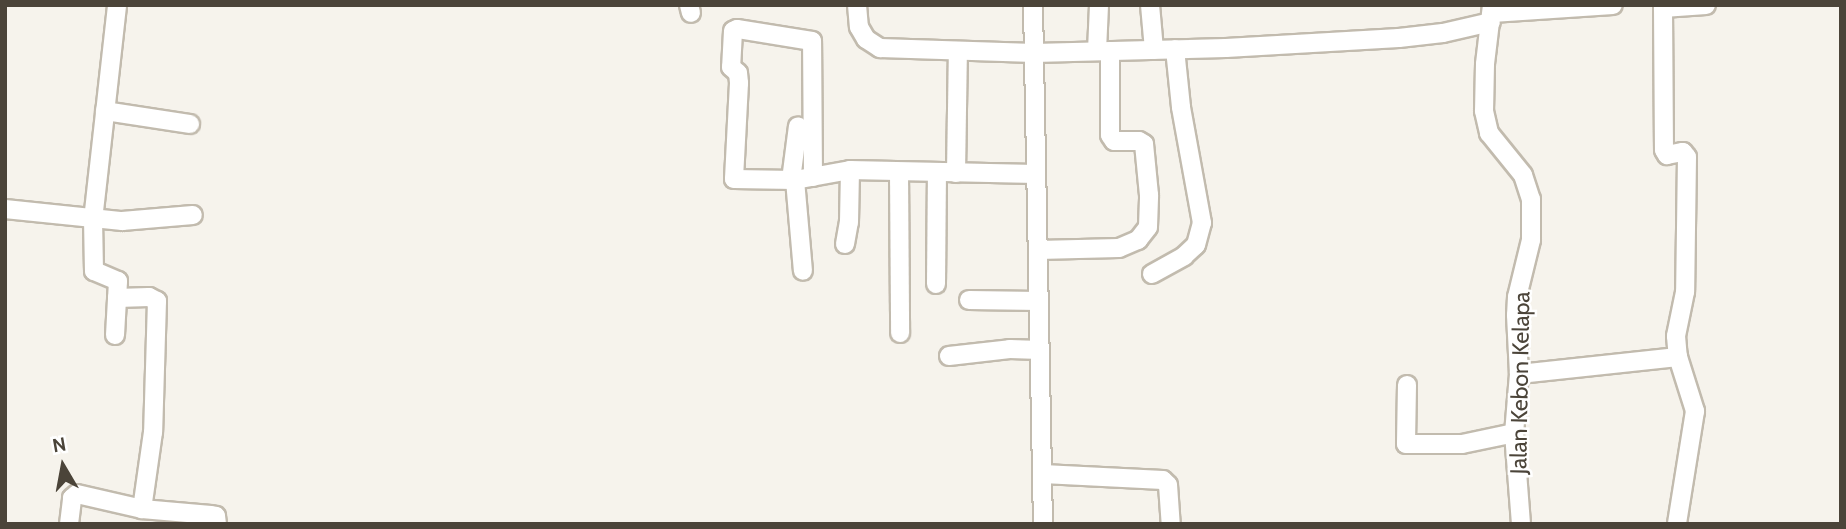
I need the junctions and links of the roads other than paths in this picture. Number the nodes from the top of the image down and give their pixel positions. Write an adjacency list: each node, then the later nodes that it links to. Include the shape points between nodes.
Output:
1 (117, 5): 15 (street)
2 (857, 5): 12 (street, via 859,27 866,39 880,48)
3 (1032, 5): 14 (street)
4 (1099, 5): 13 (street)
5 (1150, 5): 10 (street)
6 (1614, 5): 9 (street)
7 (1706, 5): 8 (street)
8 (1661, 7): 39 (street, via 1664,150 1667,155 1683,152 1687,157 1685,292 1676,336)
9 (1492, 13): 11 (street, via 1443,33); 40 (street, Jalan Kebon Kelapa, via 1485,64 1486,122 1494,141 1523,176 1531,200 1531,240 1517,297)
10 (1154, 50): 11 (street); 13 (street)
11 (1175, 50): 30 (street, via 1202,223 1196,245)
12 (958, 51): 14 (street); 21 (street)
13 (1103, 51): 14 (street); 28 (street, via 1110,135 1114,141 1143,144 1148,227 1138,240 1119,248)
14 (1034, 53): 22 (street)
15 (105, 111): 16 (street); 26 (street)
16 (190, 124)
17 (798, 126): 23 (street)
18 (850, 170): 19 (street); 23 (street); 27 (street)
19 (899, 172): 20 (street); 35 (street)
20 (937, 173): 21 (street); 31 (street)
21 (957, 173): 22 (street)
22 (1036, 174): 28 (street)
23 (800, 179): 23 (street, via 812,41 737,29 733,31 731,61 739,83 733,177); 29 (street)
24 (5, 209): 26 (street)
25 (193, 215): 26 (street)
26 (93, 220): 32 (street, via 94,271 118,281)
27 (845, 244)
28 (1038, 250): 34 (street)
29 (803, 271)
30 (1152, 274)
31 (936, 284)
32 (117, 299): 36 (street); 44 (street, via 149,297 157,301 153,432)
33 (969, 300): 34 (street)
34 (1039, 301): 37 (street)
35 (900, 333)
36 (115, 335)
37 (1040, 350): 38 (street); 43 (street)
38 (949, 356)
39 (1678, 357): 40 (street); 50 (street, via 1695,411)
40 (1519, 374): 42 (street, Jalan Kebon Kelapa)
41 (1407, 385): 42 (street, via 1406,444 1462,444)
42 (1514, 433): 49 (street, Jalan Kebon Kelapa)
43 (1043, 474): 47 (street); 48 (street, via 1166,482)
44 (142, 509): 45 (street, via 77,494 72,498); 46 (street, via 211,514 216,516)
45 (69, 524)
46 (216, 524)
47 (1043, 524)
48 (1171, 524)
49 (1521, 524)
50 (1677, 524)

